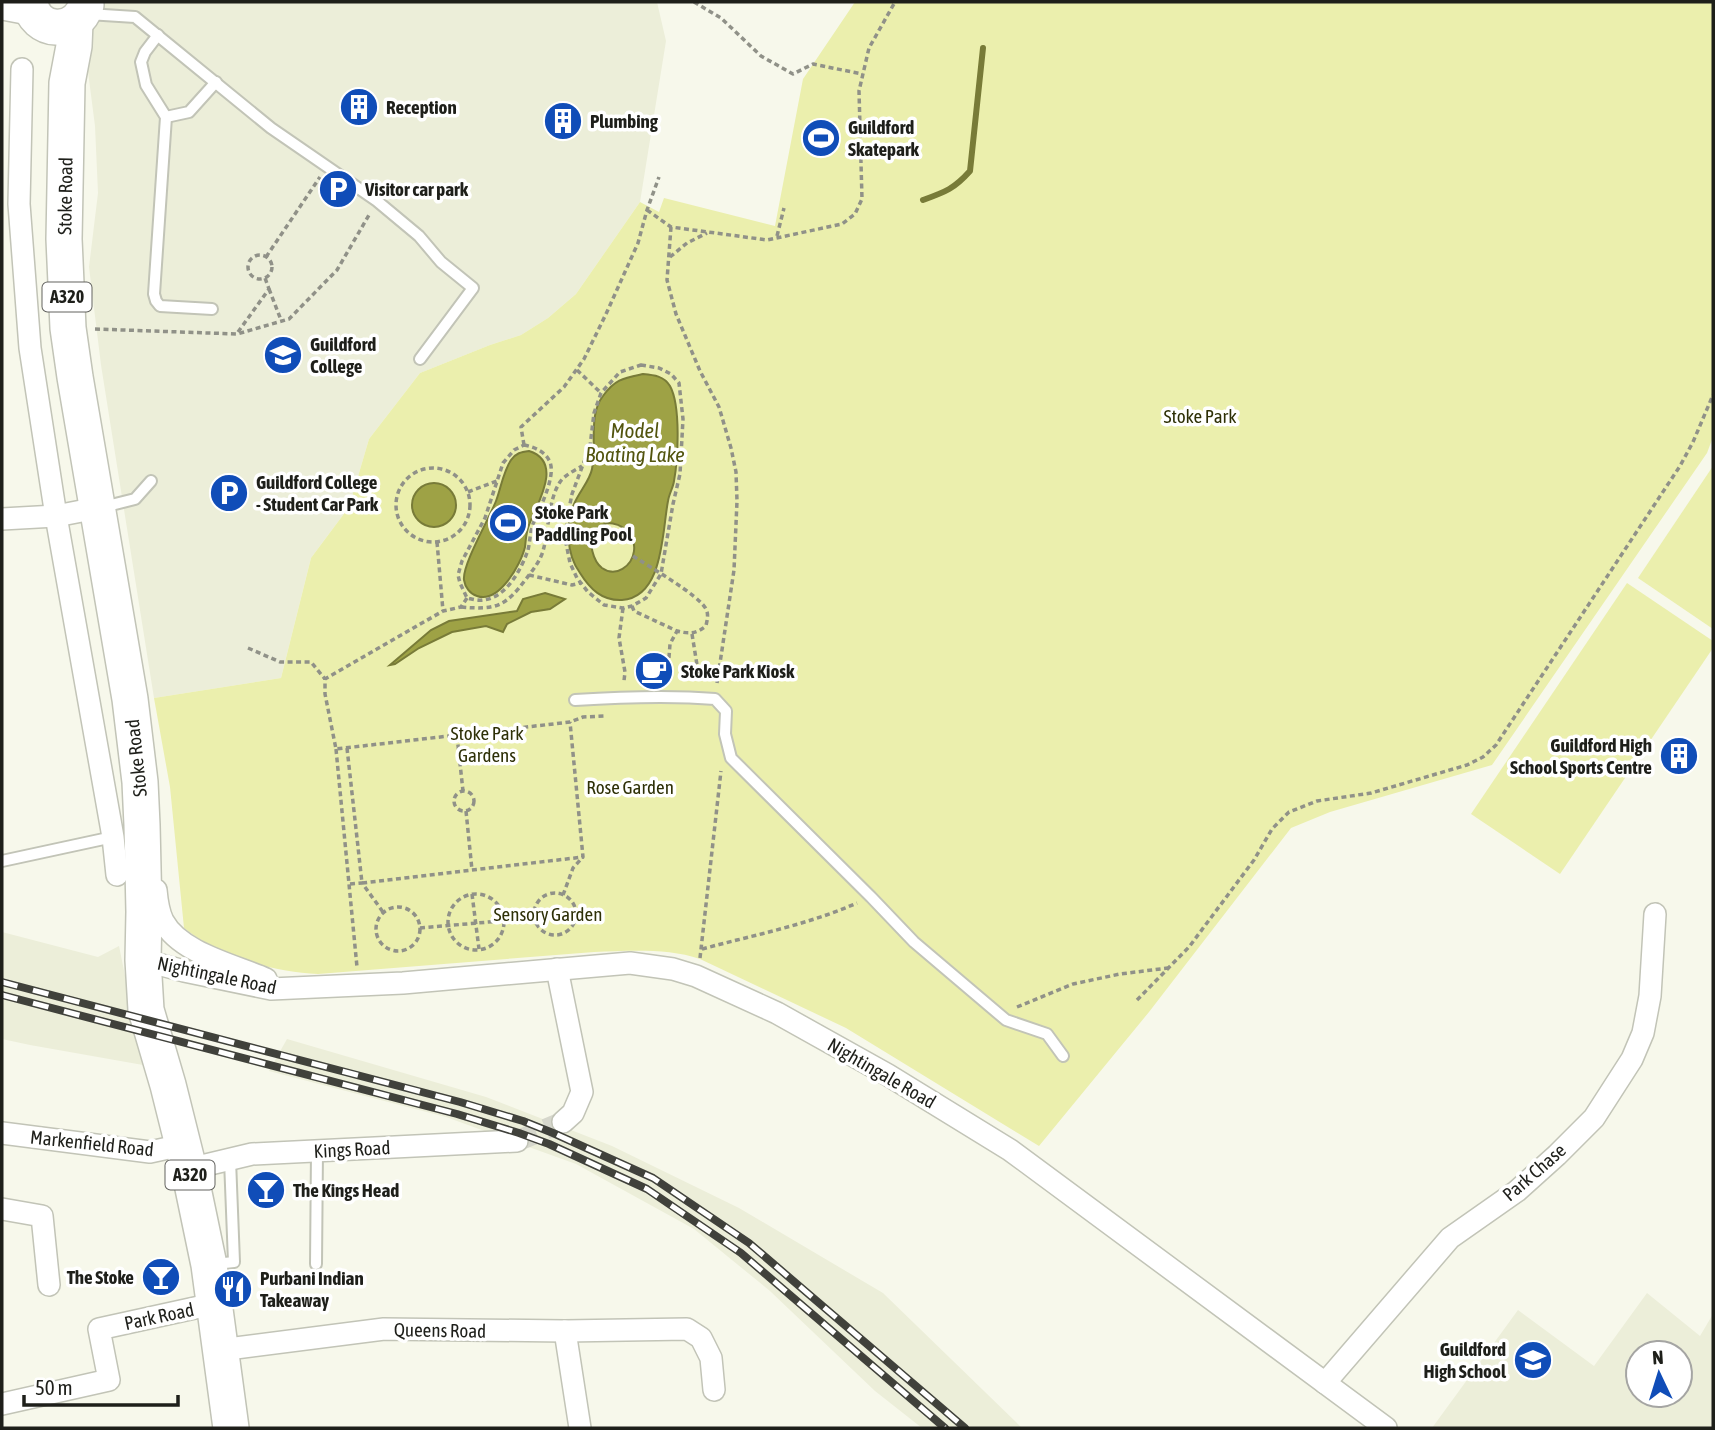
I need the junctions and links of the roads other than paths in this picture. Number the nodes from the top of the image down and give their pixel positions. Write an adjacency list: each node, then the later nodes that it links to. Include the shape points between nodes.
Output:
1 (52, 13): 2 (lane, via 135,16); 9 (main road, Stoke Road / A320, via 74,46 67,83 64,239 68,328)
2 (158, 35): 4 (lane); 5 (lane, via 141,62 146,85)
3 (22, 69): 10 (street, Stoke Road, via 19,204 30,348)
4 (216, 82): 5 (lane, via 189,111); 7 (lane, via 271,128 377,201 473,288)
5 (166, 117): 6 (lane, via 156,301 160,306)
6 (212, 309)
7 (420, 359)
8 (151, 481): 9 (lane, via 135,499)
9 (97, 508): 10 (street); 13 (main road, Stoke Road / A320)
10 (55, 516): 11 (street); 14 (street, Stoke Road)
11 (2, 519)
12 (575, 700): 21 (lane, via 715,699 726,711 731,758 914,942 1006,1020 1047,1034)
13 (135, 739): 18 (main road, Stoke Road / A320, via 142,825); 20 (street, Nightingale Road, via 148,780 155,882 164,923 182,943)
14 (113, 836): 15 (lane); 16 (street, Stoke Road)
15 (2, 861)
16 (117, 875)
17 (1655, 915): 35 (street, Park Chase, via 1643,1033 1594,1118 1517,1191 1450,1238)
18 (143, 960): 20 (street, Nightingale Road, via 260,987); 26 (main road, Stoke Road / A320, via 146,1010)
19 (557, 969): 20 (street, Nightingale Road); 22 (street, via 582,1092 573,1113); 35 (street, Nightingale Road, via 630,963 673,969 777,1013 1010,1150)
20 (290, 989)
21 (1063, 1056)
22 (563, 1122)
23 (2, 1133): 26 (street, Markenfield Road)
24 (517, 1141): 25 (street, Kings Road)
25 (317, 1151): 27 (street, Kings Road, via 252,1154); 29 (lane)
26 (186, 1157): 27 (street, Kings Road); 30 (main road, Stoke Road / A320)
27 (230, 1160): 30 (lane, via 234,1262)
28 (2, 1209): 31 (street, via 42,1216)
29 (316, 1264)
30 (209, 1265): 32 (main road, Stoke Road / A320)
31 (49, 1285)
32 (213, 1304): 34 (main road, Stoke Road / A320); 37 (street, Park Road, via 99,1329 110,1380)
33 (565, 1331): 34 (street, Queens Road, via 384,1329); 36 (street, Queens Road, via 687,1329 701,1338 711,1358); 39 (street)
34 (220, 1350): 38 (main road, Stoke Road / A320)
35 (1325, 1383): 40 (street, Nightingale Road)
36 (715, 1390)
37 (2, 1404)
38 (231, 1428)
39 (580, 1428)
40 (1386, 1428)

